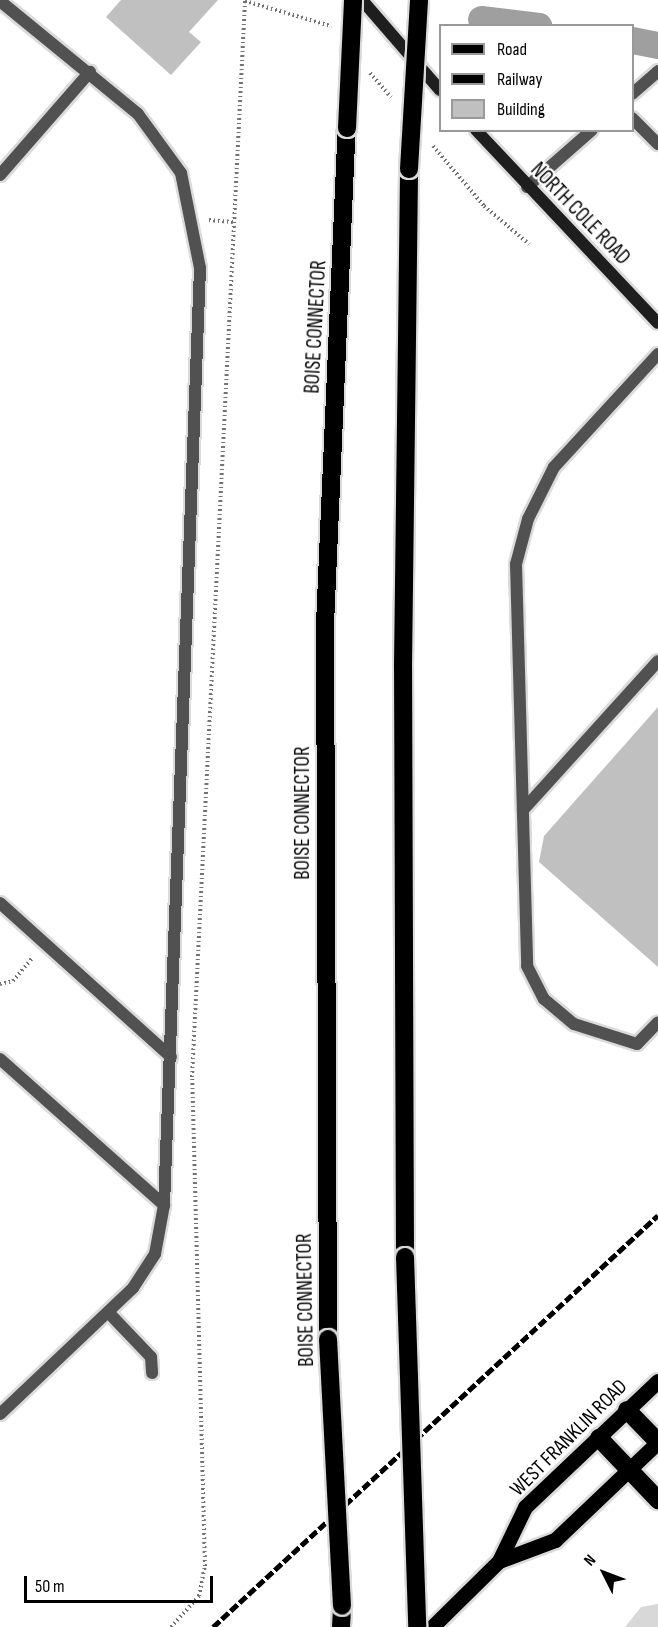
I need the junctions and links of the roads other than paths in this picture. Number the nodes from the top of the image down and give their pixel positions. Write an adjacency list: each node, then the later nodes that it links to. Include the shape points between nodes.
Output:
1 (353, 0): 35 (highway, BOISE CONNECTOR, bridge, via 325,624 328,1339)
2 (362, 0): 7 (main road)
3 (419, 0): 36 (highway, bridge, via 409,169 403,666 405,1257)
4 (0, 1): 6 (street)
5 (658, 71): 8 (street)
6 (90, 72): 13 (street); 22 (street, via 138,114 181,173 194,218 200,268)
7 (439, 88)
8 (634, 93)
9 (634, 119): 12 (street)
10 (478, 132): 14 (main road, NORTH COLE ROAD)
11 (590, 132): 14 (street)
12 (658, 144)
13 (0, 175)
14 (527, 188): 15 (main road, NORTH COLE ROAD)
15 (658, 323)
16 (658, 354): 18 (street, via 554,467 528,519 516,564)
17 (658, 661): 18 (street)
18 (523, 810): 21 (street, via 527,966 544,999 574,1024 637,1044)
19 (0, 903): 20 (street)
20 (6, 915): 22 (street)
21 (658, 1022)
22 (171, 1057): 24 (street)
23 (0, 1059): 24 (street)
24 (164, 1205): 25 (street, via 155,1254 134,1288)
25 (108, 1312): 26 (street, via 151,1358); 29 (street)
26 (152, 1373)
27 (658, 1381): 28 (main road, WEST FRANKLIN ROAD)
28 (627, 1410): 30 (main road, WEST FRANKLIN ROAD); 31 (highway)
29 (0, 1414)
30 (598, 1438): 32 (highway); 34 (main road, WEST FRANKLIN ROAD, via 525,1507)
31 (658, 1442): 32 (main road, WEST FRANKLIN ROAD)
32 (629, 1470): 33 (highway); 34 (main road, WEST FRANKLIN ROAD, via 555,1540)
33 (658, 1500)
34 (499, 1561): 37 (main road, WEST FRANKLIN ROAD)
35 (342, 1627)
36 (417, 1627)
37 (432, 1627)

